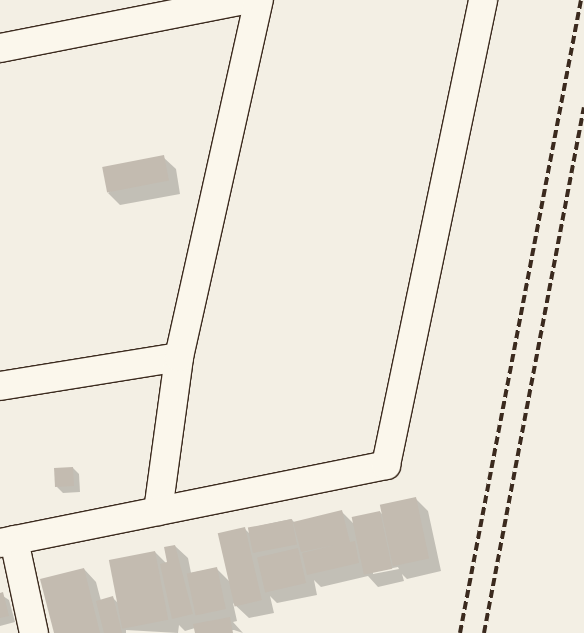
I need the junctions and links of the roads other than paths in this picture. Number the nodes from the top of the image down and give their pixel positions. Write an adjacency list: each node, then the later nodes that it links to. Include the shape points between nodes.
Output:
1 (244, 0): 4 (street)
2 (259, 0): 5 (street)
3 (483, 0): 7 (street, via 386,465)
4 (0, 48)
5 (179, 357): 6 (street); 7 (street)
6 (0, 386)
7 (158, 511): 8 (street)
8 (7, 542): 9 (street)
9 (34, 633)

